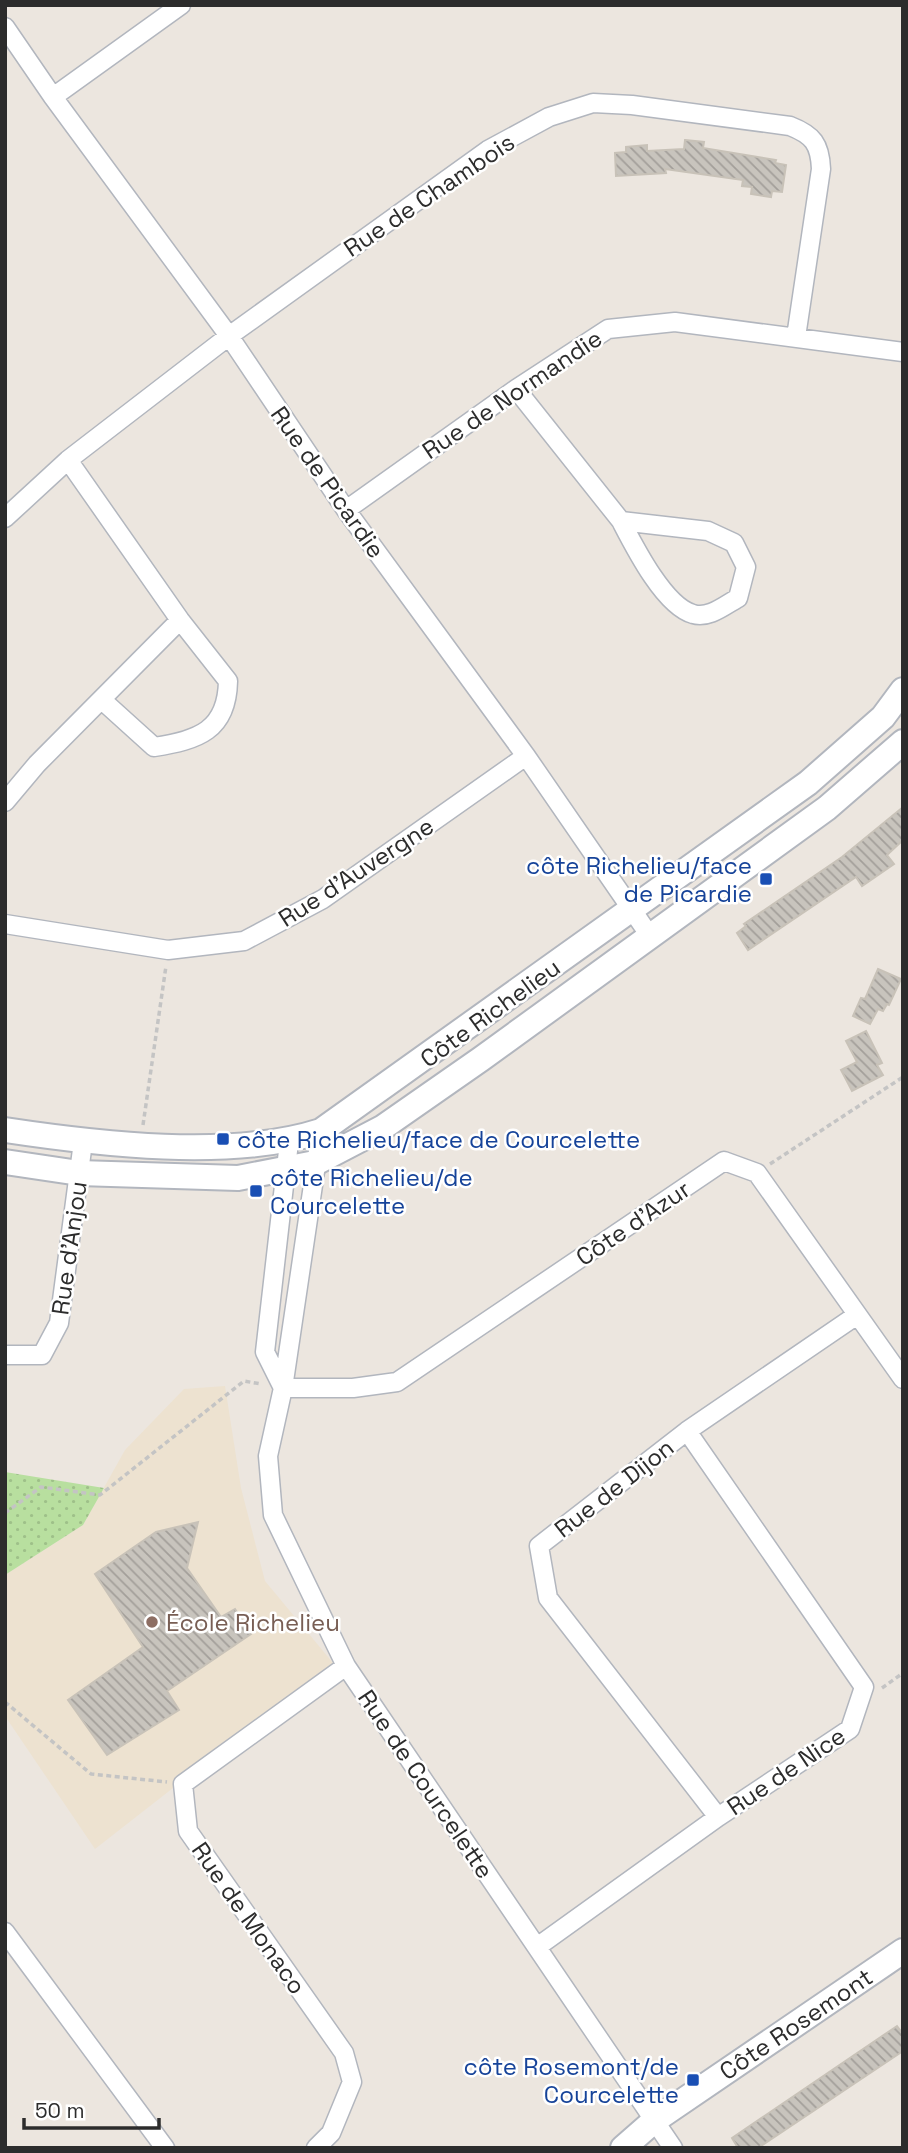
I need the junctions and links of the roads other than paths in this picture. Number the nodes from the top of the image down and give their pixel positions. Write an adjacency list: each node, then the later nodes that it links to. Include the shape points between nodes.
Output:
1 (181, 5): 3 (street)
2 (5, 27): 3 (street, Rue de Picardie)
3 (53, 97): 4 (street, Rue de Picardie)
4 (229, 336): 5 (street, Rue de Chambois, via 488,150 549,117 593,103 790,126 810,134 820,150 821,169); 8 (street, Rue de Chambois); 9 (street, Rue de Picardie)
5 (796, 337): 6 (street, Rue de Normandie); 7 (street, Rue de Normandie, via 675,322 608,329)
6 (903, 352)
7 (516, 389): 9 (street, Rue de Normandie); 11 (street)
8 (68, 460): 10 (street, Rue de Chambois); 12 (street)
9 (346, 510): 16 (street, Rue de Picardie)
10 (5, 518)
11 (621, 521): 11 (street, via 645,565 676,604 694,615 713,612 738,598 746,568 734,543 708,531)
12 (180, 620): 14 (street); 14 (street, via 228,681 223,714 208,730 189,741 154,747)
13 (903, 690): 18 (street, Côte Richelieu, via 883,717 808,783)
14 (102, 701): 17 (street)
15 (903, 742): 20 (street, Côte Richelieu, via 827,808)
16 (526, 756): 18 (street, Rue de Picardie); 19 (street, Rue d'Auvergne, via 323,900 244,941 168,950)
17 (5, 802)
18 (632, 911): 20 (street, Rue de Picardie); 22 (street, Côte Richelieu)
19 (5, 924)
20 (650, 936): 26 (street, Côte Richelieu, via 382,1128)
21 (5, 1130): 23 (street, Côte Richelieu)
22 (321, 1131): 24 (street, Côte Richelieu); 26 (street, Rue de Courcelette)
23 (83, 1142): 24 (street, Côte Richelieu, via 234,1147); 28 (street, Rue d'Anjou)
24 (289, 1142): 27 (street)
25 (5, 1162): 28 (street, Côte Richelieu)
26 (315, 1163): 27 (street, Côte Richelieu); 32 (street, Rue de Courcelette)
27 (286, 1171): 28 (street, Côte Richelieu, via 239,1178); 32 (street, via 265,1352)
28 (79, 1173): 30 (street, Rue d'Anjou, via 60,1324 42,1355)
29 (857, 1315): 31 (street); 32 (street, Côte d'Azur, via 757,1173 724,1161 397,1382 354,1388); 33 (street, Rue de Dijon)
30 (5, 1354)
31 (903, 1379)
32 (283, 1388): 34 (street, Rue de Courcelette, via 268,1456 273,1515)
33 (687, 1432): 35 (street, Rue de Nice, via 864,1688 850,1729); 35 (street, Rue de Dijon, via 539,1546 548,1598)
34 (346, 1666): 37 (street, Rue de Courcelette); 41 (street, Rue de Monaco, via 183,1784 188,1831 344,2053 352,2082 331,2133)
35 (718, 1816): 37 (street, Rue de Nice)
36 (5, 1932): 40 (street)
37 (537, 1947): 39 (street, Rue de Courcelette)
38 (903, 1951): 39 (street, Côte Rosemont)
39 (655, 2120): 42 (street, Côte Rosemont); 43 (street, Rue de Courcelette)
40 (165, 2148)
41 (316, 2148)
42 (623, 2148)
43 (673, 2148)

